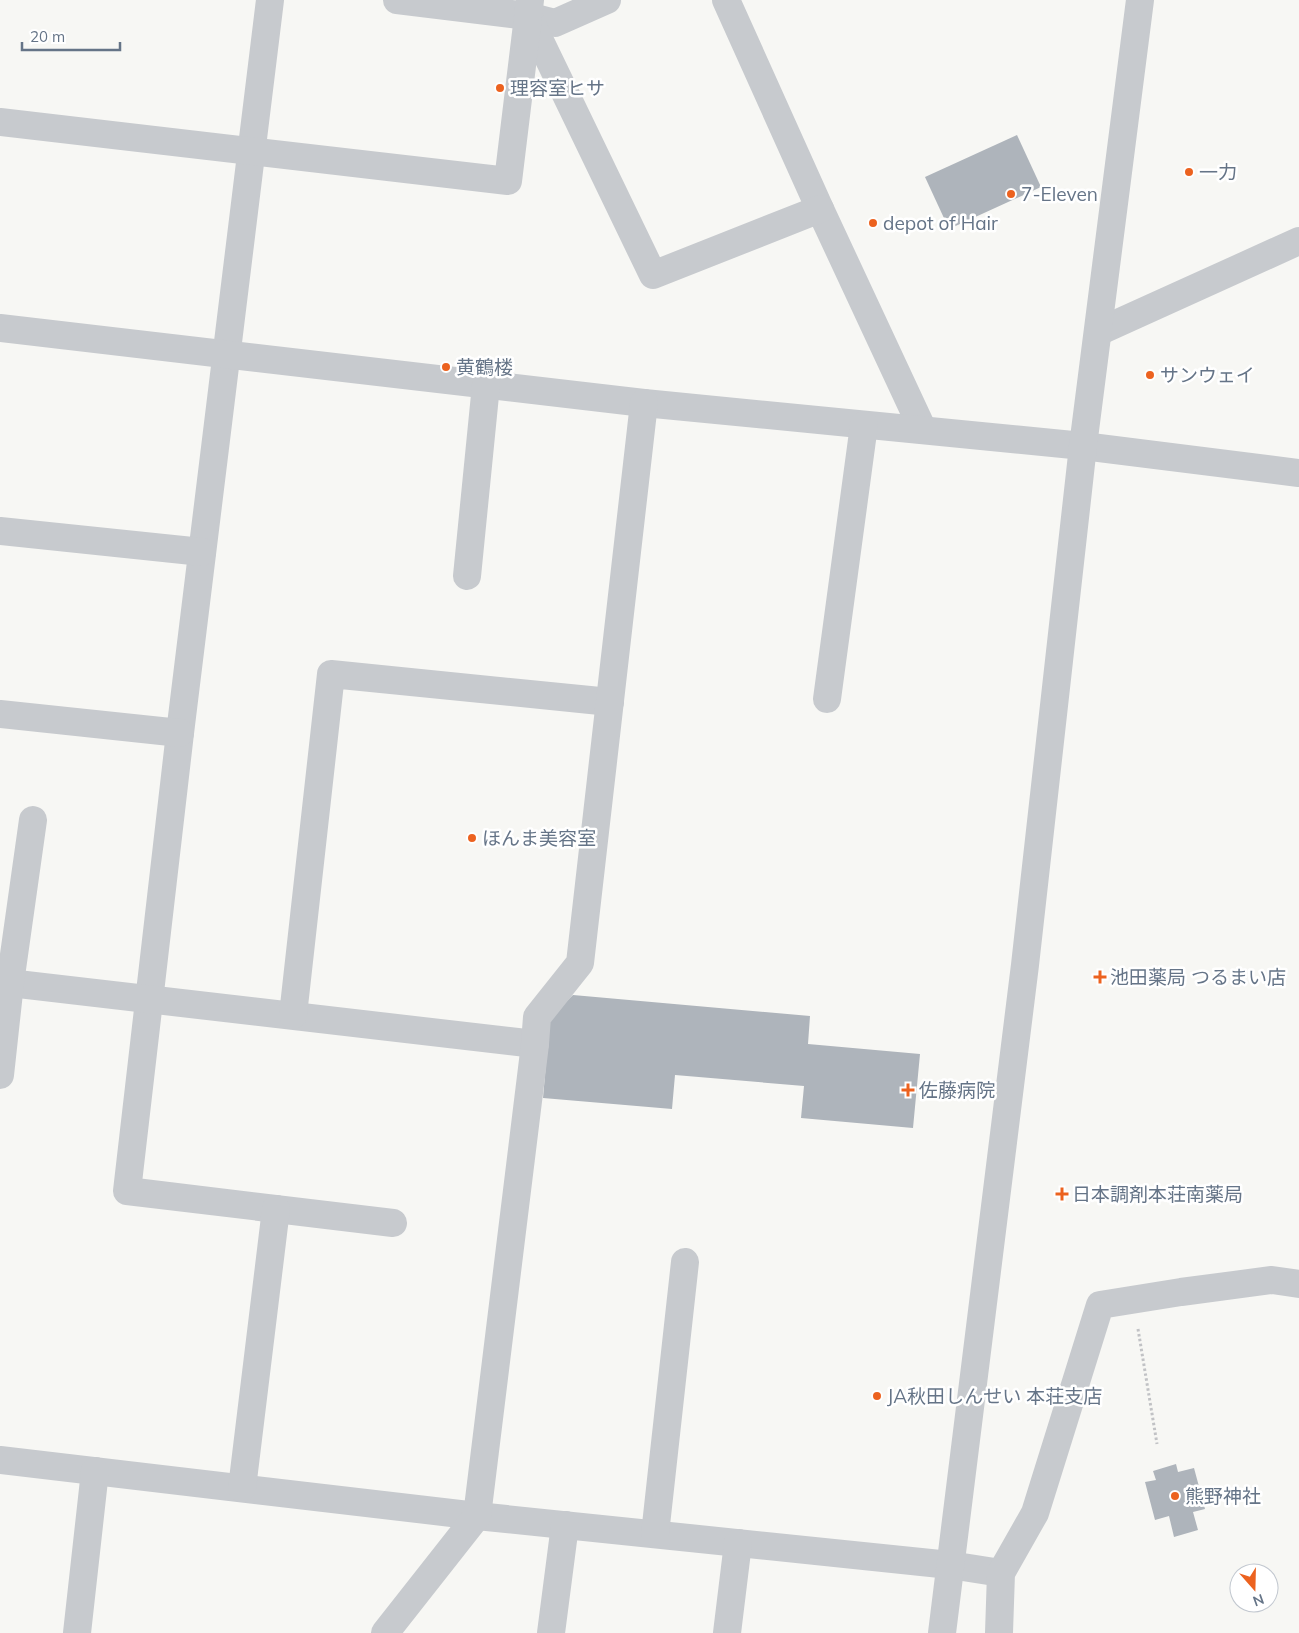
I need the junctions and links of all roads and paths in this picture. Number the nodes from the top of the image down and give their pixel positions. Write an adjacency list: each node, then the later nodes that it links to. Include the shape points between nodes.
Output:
1 (270, 0): 8 (street)
2 (397, 0): 6 (street)
3 (607, 0): 6 (street, via 555,23)
4 (726, 0): 9 (street)
5 (1140, 0): 12 (street)
6 (529, 8): 8 (street, via 508,181); 9 (street, via 653,275)
7 (0, 122): 8 (street)
8 (252, 152): 13 (street)
9 (820, 209): 17 (street)
10 (1299, 240): 12 (street)
11 (0, 328): 13 (street)
12 (1098, 332): 18 (street)
13 (226, 354): 14 (street); 21 (street)
14 (486, 384): 15 (street); 22 (street)
15 (644, 403): 16 (street); 24 (street)
16 (864, 425): 17 (street); 23 (street)
17 (923, 430): 18 (street)
18 (1083, 446): 19 (street); 46 (street, via 1025,965)
19 (1299, 473)
20 (0, 531): 21 (street)
21 (202, 552): 26 (street)
22 (468, 576)
23 (827, 699)
24 (610, 702): 30 (street, via 332,674); 31 (street, via 580,963 537,1017)
25 (0, 714): 26 (street)
26 (180, 733): 29 (street)
27 (33, 820): 28 (street)
28 (5, 982): 29 (street); 32 (street)
29 (150, 999): 30 (street); 33 (street, via 127,1191)
30 (293, 1016): 31 (street)
31 (536, 1044): 42 (street)
32 (0, 1075)
33 (276, 1208): 34 (street); 41 (street)
34 (393, 1223)
35 (685, 1262): 44 (street)
36 (1299, 1284): 37 (street, via 1272,1280)
37 (1132, 1300): 38 (path); 47 (street, via 1100,1305 1035,1513)
38 (1156, 1444)
39 (0, 1460): 40 (street)
40 (95, 1471): 41 (street); 48 (street)
41 (242, 1488): 42 (street)
42 (477, 1516): 43 (street); 49 (street)
43 (565, 1525): 44 (street); 50 (street)
44 (654, 1534): 45 (street)
45 (738, 1543): 46 (street); 51 (street)
46 (950, 1565): 47 (street); 52 (street)
47 (1001, 1573): 53 (street)
48 (76, 1633)
49 (385, 1633)
50 (551, 1633)
51 (727, 1633)
52 (942, 1633)
53 (998, 1633)

